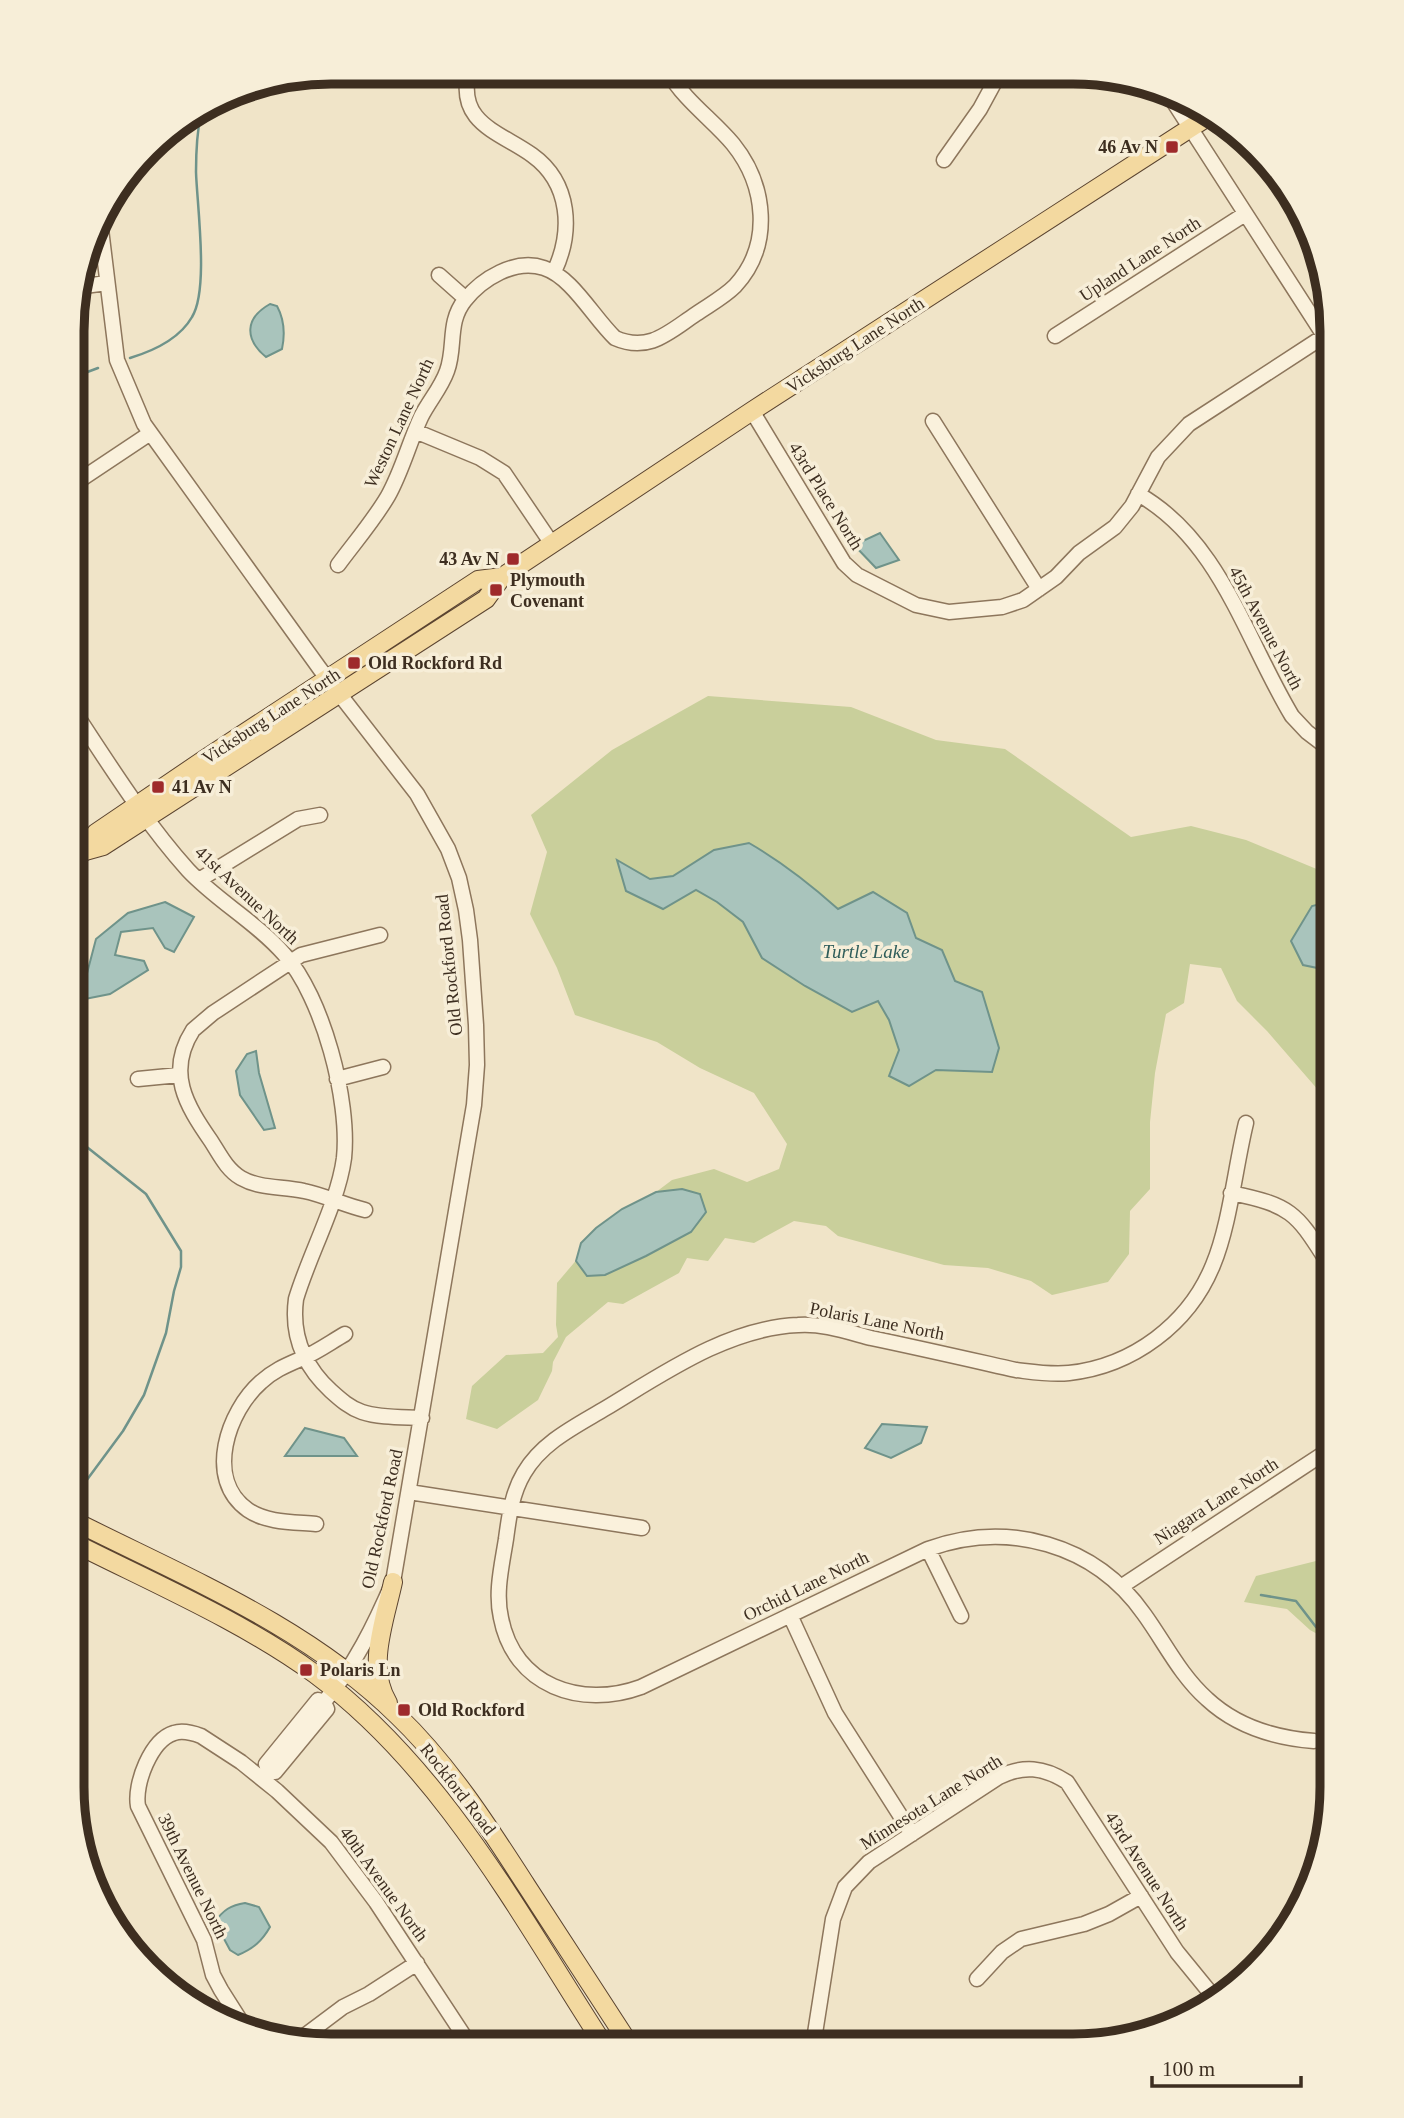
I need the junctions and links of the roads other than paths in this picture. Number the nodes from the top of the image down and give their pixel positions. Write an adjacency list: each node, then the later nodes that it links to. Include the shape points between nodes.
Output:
1 (994, 84): 7 (street)
2 (468, 85): 10 (street, via 469,104 476,116 496,135 534,156 557,184 567,219 562,256)
3 (678, 85): 10 (street, via 735,147 753,178 761,229 752,260 735,286 662,337 624,350)
4 (1177, 107): 6 (street)
5 (1202, 121): 6 (main road, Vicksburg Lane North)
6 (1190, 128): 8 (street); 18 (main road, Vicksburg Lane North)
7 (944, 160)
8 (1245, 214): 15 (street); 16 (street, Upland Lane North)
9 (102, 239): 12 (street, Old Rockford Road)
10 (554, 272): 14 (street, Weston Lane North, via 527,264 512,267)
11 (439, 275): 14 (street)
12 (107, 283): 13 (street); 21 (street, Old Rockford Road, via 118,362)
13 (88, 286)
14 (466, 299): 20 (street, Weston Lane North, via 453,325 449,368)
15 (1319, 323)
16 (1055, 336)
17 (1320, 344): 23 (street, 43rd Place North, via 1189,424 1158,457)
18 (752, 411): 24 (main road, Vicksburg Lane North); 27 (street, 43rd Place North, via 826,537 857,575 916,605 948,612 1002,607)
19 (933, 421): 27 (street)
20 (415, 431): 24 (street, via 498,468); 25 (street, Weston Lane North, via 388,496)
21 (149, 434): 22 (street); 28 (street, Old Rockford Road)
22 (84, 477)
23 (1138, 494): 27 (street, 43rd Place North, via 1115,527); 31 (street, 45th Avenue North, via 1180,527 1220,578 1292,716)
24 (552, 544): 26 (main road, Vicksburg Lane North)
25 (338, 565)
26 (502, 577): 28 (main road, Vicksburg Lane North, via 478,580); 29 (main road, Vicksburg Lane North, via 486,598)
27 (1040, 589)
28 (328, 680): 29 (street, Old Rockford Road); 32 (main road, Vicksburg Lane North, via 205,758)
29 (340, 695): 32 (main road, Vicksburg Lane North); 49 (street, Old Rockford Road, via 434,821 467,909 476,1025 474,1105)
30 (84, 726): 32 (street, 41st Avenue North)
31 (1320, 742)
32 (142, 812): 34 (main road, Vicksburg Lane North, via 96,833); 35 (street, 41st Avenue North)
33 (320, 815): 35 (street, via 298,819)
34 (84, 849)
35 (199, 880): 37 (street, 41st Avenue North)
36 (380, 935): 37 (street)
37 (290, 961): 39 (street, via 193,1030 181,1052); 40 (street, 41st Avenue North, via 314,1000)
38 (383, 1067): 40 (street)
39 (179, 1075): 41 (street); 44 (street, via 195,1118 228,1168 255,1184 303,1191)
40 (337, 1079): 44 (street, 41st Avenue North, via 346,1139)
41 (138, 1080)
42 (1246, 1124): 43 (street, Polaris Lane North)
43 (1231, 1193): 46 (street, via 1289,1211); 52 (street, Polaris Lane North, via 1213,1264 1201,1289 1166,1331 1121,1359 1082,1371 1042,1373 819,1326 767,1329 671,1368 561,1436 533,1459)
44 (332, 1201): 45 (street); 48 (street, 41st Avenue North, via 296,1299 295,1335)
45 (365, 1210)
46 (1319, 1249)
47 (345, 1334): 48 (street)
48 (304, 1358): 49 (street, 41st Avenue North, via 321,1382 354,1409); 53 (street, via 276,1370 246,1398 228,1435 223,1465 230,1488 246,1509 262,1517)
49 (422, 1418): 51 (street, Old Rockford Road)
50 (1319, 1456): 59 (street, Niagara Lane North)
51 (409, 1492): 52 (street); 58 (street, Old Rockford Road)
52 (511, 1507): 55 (street); 60 (street, Orchid Lane North, via 498,1599 501,1619 515,1652 529,1670 563,1690 583,1696 622,1694)
53 (316, 1524)
54 (84, 1526): 62 (main road, Rockford Road, via 285,1628)
55 (642, 1528)
56 (84, 1548): 63 (main road, Rockford Road, via 280,1650)
57 (928, 1549): 59 (street, Orchid Lane North, via 970,1537 1025,1537 1077,1554); 60 (street, Orchid Lane North); 61 (street)
58 (393, 1582): 62 (street, Old Rockford Road); 64 (main road, via 378,1669 383,1694)
59 (1122, 1586): 65 (street, via 1176,1664 1208,1700 1247,1726)
60 (790, 1615): 69 (street, via 835,1713)
61 (961, 1616)
62 (346, 1671): 63 (street, Old Rockford Road); 64 (main road, Rockford Road)
63 (329, 1696): 68 (street, Old Rockford Road, via 327,1709 275,1772); 77 (main road, Rockford Road, via 377,1728 448,1807)
64 (399, 1716): 78 (main road, Rockford Road, via 492,1832)
65 (1314, 1741)
66 (1040, 1770): 69 (street, Minnesota Lane North, via 1019,1770 999,1777); 70 (street, 43rd Avenue North, via 1054,1774 1071,1788)
67 (142, 1772): 68 (street, 40th Avenue North, via 161,1741 182,1732 201,1737); 74 (street, 39th Avenue North, via 138,1806 204,1940 217,1983)
68 (266, 1775): 71 (street, 40th Avenue North, via 338,1850)
69 (912, 1834): 79 (street, Minnesota Lane North, via 856,1873 837,1903)
70 (1141, 1896): 72 (street, via 1084,1924 1021,1939); 73 (street, 43rd Avenue North)
71 (417, 1962): 75 (street); 76 (street, 40th Avenue North)
72 (977, 1979)
73 (1210, 1992)
74 (237, 2015)
75 (309, 2033)
76 (463, 2034)
77 (597, 2034)
78 (623, 2034)
79 (816, 2034)

